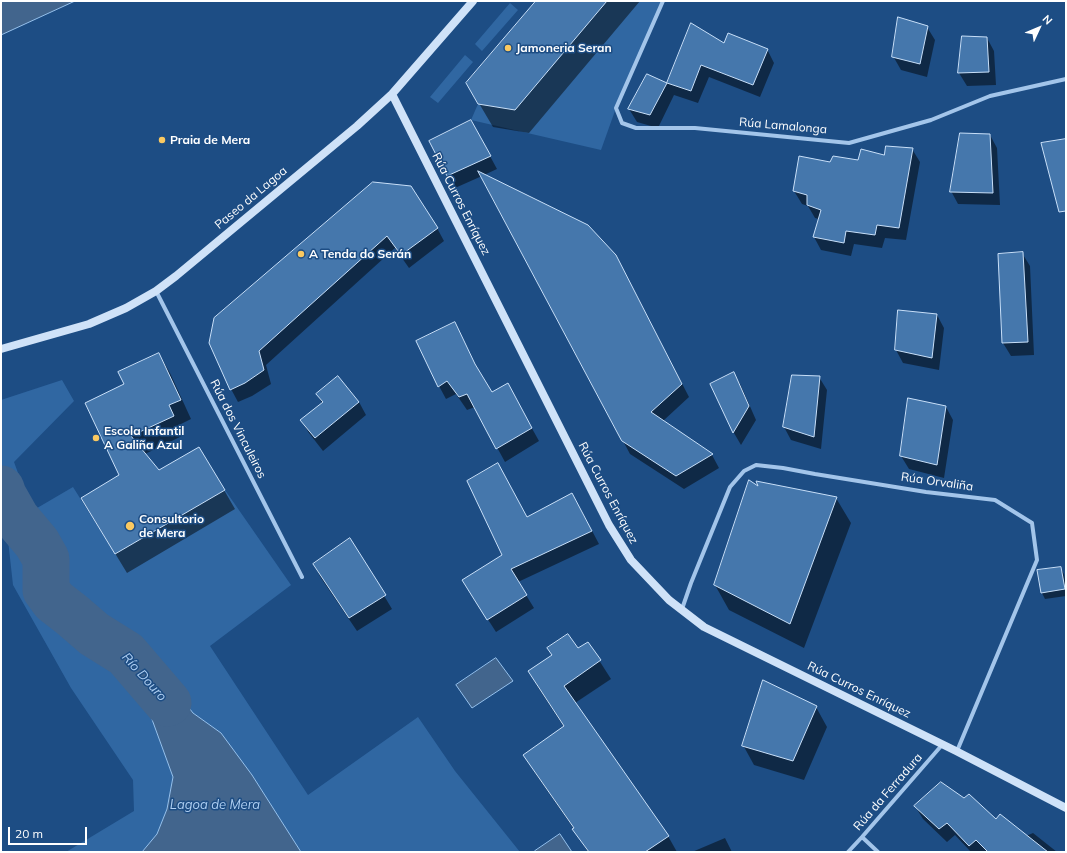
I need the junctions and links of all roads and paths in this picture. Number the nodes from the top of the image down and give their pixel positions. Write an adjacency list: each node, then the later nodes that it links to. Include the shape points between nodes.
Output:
1 (473, 1): 4 (street, Paseo da Lagoa)
2 (663, 1): 3 (street, Rúa Lamalonga, via 616,108 622,123 636,128 695,128 849,142 930,120 990,96)
3 (1066, 79)
4 (392, 94): 5 (street, Paseo da Lagoa, via 357,126); 8 (street, Rúa Curros Enríquez, via 609,525 631,560 669,600)
5 (156, 291): 6 (street, Paseo da Lagoa, via 89,324); 7 (street, Rúa dos Vinculeiros)
6 (1, 349)
7 (302, 577)
8 (682, 609): 9 (street, Rúa Curros Enríquez, via 704,627); 10 (street, Rúa Orvaliña, via 730,488 744,471 756,465 926,492 995,500 1032,523 1037,560)
9 (942, 745): 10 (street, Rúa Curros Enríquez); 12 (street, Rúa da Ferradura)
10 (956, 751): 11 (street, Rúa Curros Enríquez)
11 (1066, 808)
12 (862, 837): 13 (street, Rúa da Ferradura); 14 (street)
13 (848, 852)
14 (878, 852)

